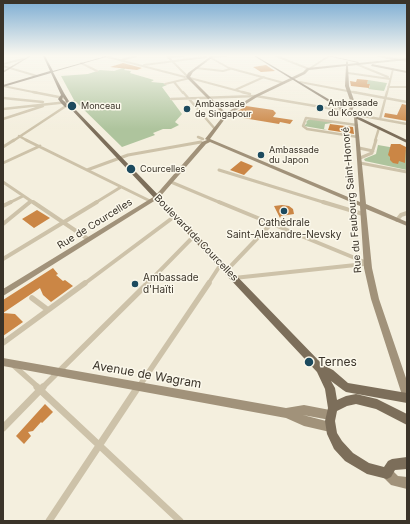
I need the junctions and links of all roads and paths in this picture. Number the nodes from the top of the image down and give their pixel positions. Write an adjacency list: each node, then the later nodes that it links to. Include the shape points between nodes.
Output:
1 (22, 80): 16 (main road)
2 (56, 80): 27 (main road, Boulevard de Courcelles)
3 (180, 80): 12 (street)
4 (192, 80): 22 (street)
5 (198, 80): 19 (street)
6 (256, 80): 19 (street)
7 (276, 80): 14 (street)
8 (289, 80): 14 (street, Rue de Courcelles)
9 (297, 80): 13 (main road)
10 (347, 80): 20 (street)
11 (389, 80): 17 (street)
12 (174, 82): 15 (street); 24 (street)
13 (300, 82): 20 (street); 31 (main road)
14 (284, 83): 21 (street, Rue de Courcelles)
15 (165, 84)
16 (4, 86): 27 (street)
17 (388, 87): 18 (street); 25 (street)
18 (407, 87)
19 (235, 90): 21 (street)
20 (349, 91): 25 (street); 33 (street, via 353,103)
21 (254, 96): 22 (street); 34 (street); 35 (street, Rue de Courcelles)
22 (209, 97): 24 (street); 35 (street)
23 (3, 98): 30 (street)
24 (189, 98): 26 (street); 43 (street)
25 (385, 98): 29 (street); 38 (street)
26 (171, 99)
27 (66, 101): 28 (main road, via 60,99); 44 (street); 52 (main road, Boulevard de Courcelles)
28 (62, 102): 30 (street)
29 (407, 102)
30 (53, 103): 32 (street); 37 (street)
31 (334, 103): 33 (main road); 34 (main road)
32 (3, 109)
33 (351, 110): 34 (street); 36 (main road)
34 (344, 111): 36 (main road)
35 (226, 114): 43 (street, Rue de Courcelles)
36 (359, 117): 38 (street); 39 (main road); 41 (street, Rue du Faubourg Saint-Honoré); 42 (main road)
37 (3, 119)
38 (379, 119): 39 (street); 40 (street)
39 (368, 120): 42 (main road)
40 (407, 124)
41 (357, 125): 45 (street, Rue du Faubourg Saint-Honoré); 45 (street, via 306,118 303,126 307,129)
42 (379, 128): 47 (main road); 51 (street)
43 (215, 129): 46 (street, Rue de Courcelles)
44 (19, 136): 48 (street); 49 (street)
45 (358, 137): 50 (street, Rue du Faubourg Saint-Honoré)
46 (204, 140): 52 (street); 59 (street, Rue de Courcelles); 65 (street)
47 (407, 142)
48 (40, 146): 54 (street); 55 (street)
49 (3, 147)
50 (359, 148): 51 (street); 53 (street, Rue du Faubourg Saint-Honoré)
51 (373, 151): 53 (street)
52 (120, 158): 55 (street); 62 (main road, Boulevard de Courcelles)
53 (360, 160): 57 (street); 65 (street, Rue du Faubourg Saint-Honoré)
54 (3, 162)
55 (87, 170): 60 (street)
56 (219, 170): 68 (street)
57 (407, 172)
58 (3, 182): 61 (street)
59 (171, 182): 62 (street, Rue de Courcelles); 73 (street)
60 (121, 186): 64 (street); 71 (street)
61 (23, 196): 63 (street); 66 (street)
62 (158, 197): 64 (street, Rue de Courcelles); 69 (main road, Boulevard de Courcelles)
63 (31, 201): 71 (street); 72 (street)
64 (150, 201): 76 (street, Rue de Courcelles)
65 (363, 205): 68 (street, Rue du Faubourg Saint-Honoré); 70 (street)
66 (3, 206)
67 (407, 213): 70 (street)
68 (363, 214): 78 (street, Rue du Faubourg Saint-Honoré)
69 (175, 216): 75 (main road, Boulevard de Courcelles); 84 (street)
70 (397, 220): 74 (street)
71 (62, 222): 76 (street); 77 (street)
72 (3, 224)
73 (271, 224): 78 (street); 80 (street)
74 (407, 224)
75 (194, 236): 79 (main road, Boulevard de Courcelles); 88 (street)
76 (88, 240): 82 (street, Rue de Courcelles)
77 (3, 259)
78 (367, 263): 81 (street); 91 (street, Rue du Faubourg Saint-Honoré, via 375,299)
79 (221, 264): 80 (main road, Boulevard de Courcelles); 89 (street)
80 (227, 270): 81 (main road, Boulevard de Courcelles)
81 (234, 278): 87 (main road, Boulevard de Courcelles)
82 (3, 293)
83 (32, 298): 84 (street)
84 (48, 310): 85 (street)
85 (3, 343)
86 (7, 363): 88 (street, Avenue de Wagram); 90 (street)
87 (321, 369): 92 (main road, Boulevard de Courcelles, via 348,388); 93 (main road, Boulevard de Courcelles, via 330,388)
88 (58, 373): 89 (street, Avenue de Wagram); 90 (street)
89 (140, 387): 93 (street, Avenue de Wagram, via 286,414 304,421); 96 (street)
90 (41, 390): 95 (street); 96 (street)
91 (407, 395)
92 (407, 398)
93 (331, 417): 94 (main road, via 349,400 364,400 382,406); 98 (main road, Boulevard de Courcelles, via 338,445 349,457 367,468)
94 (407, 420)
95 (3, 428)
96 (100, 445): 100 (street); 101 (street)
97 (407, 463): 98 (main road, via 392,464)
98 (387, 473): 99 (street, via 395,481)
99 (407, 483)
100 (48, 521)
101 (180, 521)

